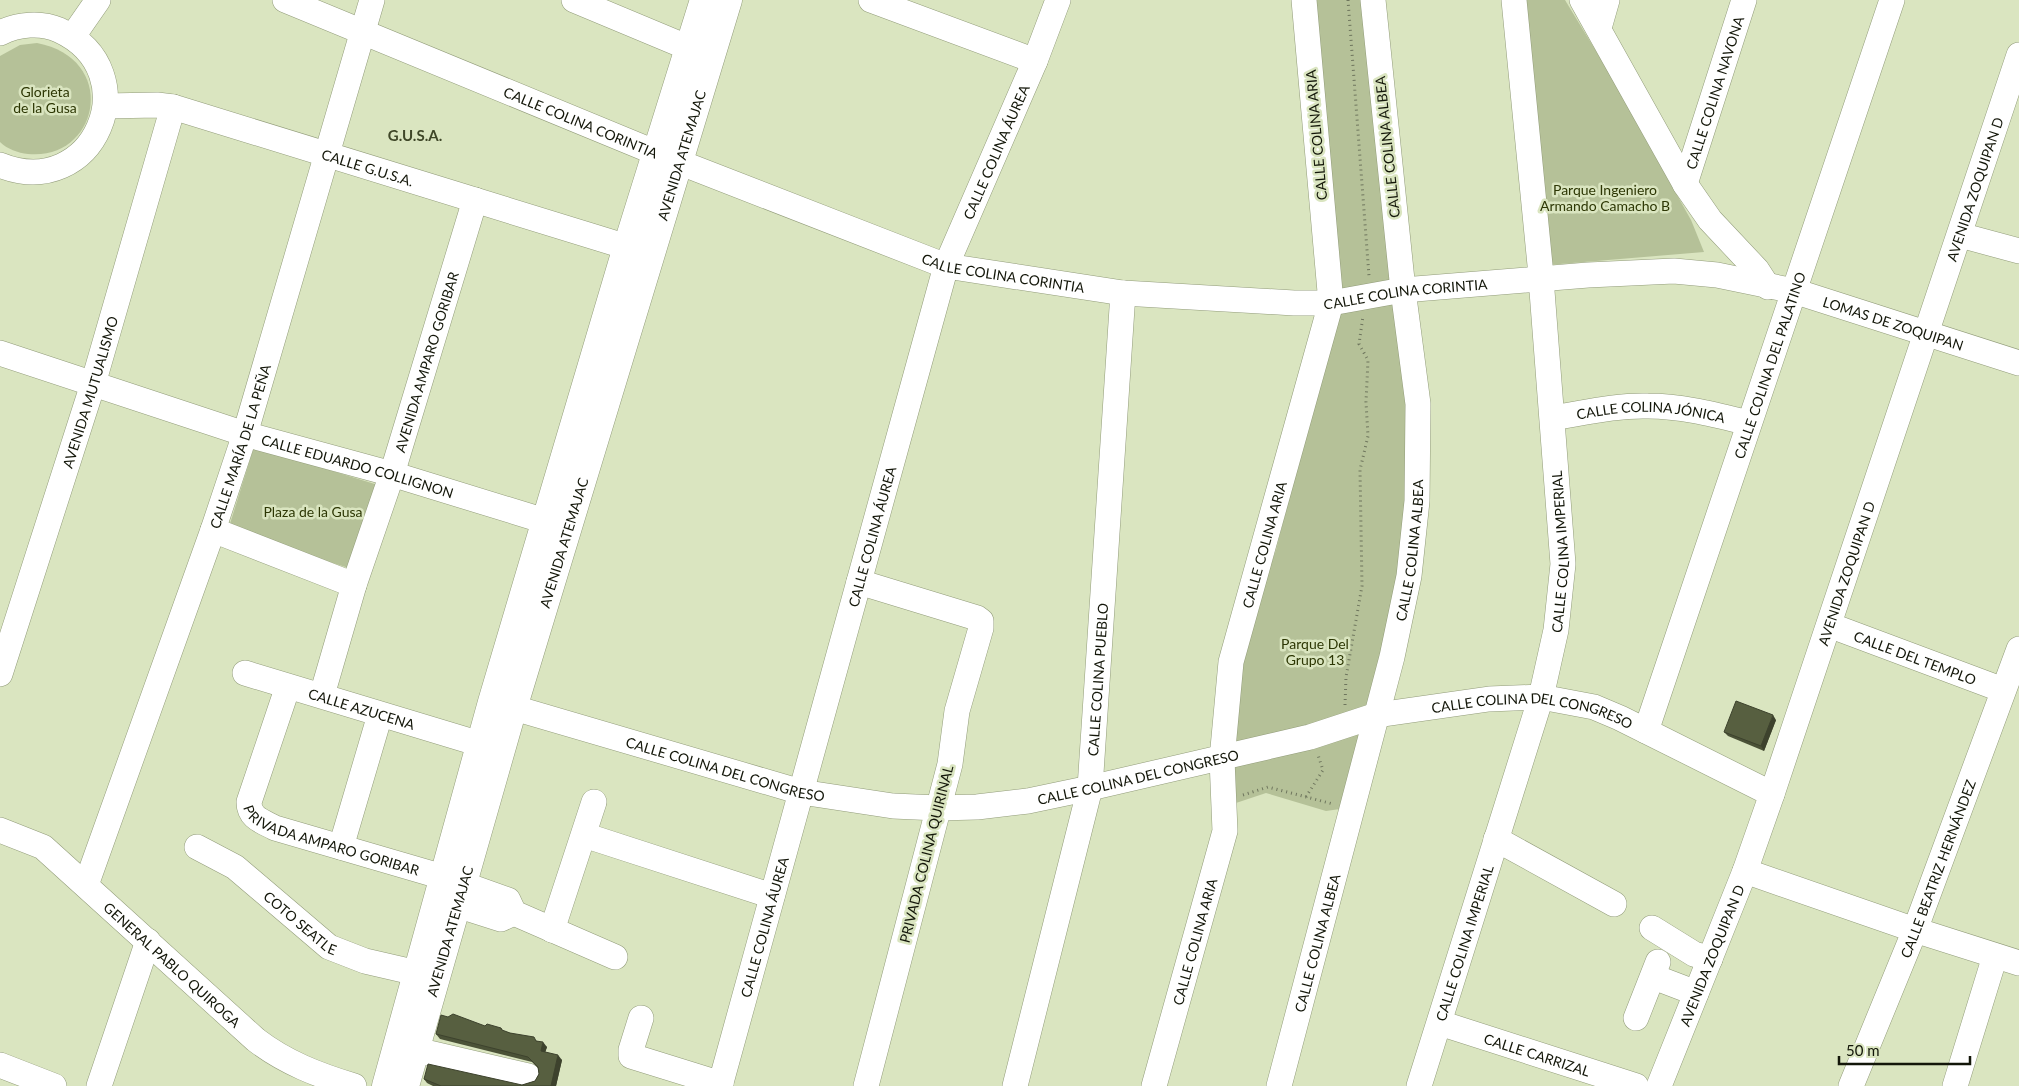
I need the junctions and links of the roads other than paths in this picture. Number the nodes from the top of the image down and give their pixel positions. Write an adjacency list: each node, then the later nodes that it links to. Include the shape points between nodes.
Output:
1 (98, 0): 19 (street)
2 (285, 0): 17 (street, CALLE COLINA CORINTIA)
3 (372, 0): 17 (street, CALLE MARÍA DE LA PEÑA)
4 (574, 0): 20 (street)
5 (704, 0): 20 (main road, AVENIDA ATEMAJAC)
6 (728, 0): 27 (main road, AVENIDA ATEMAJAC)
7 (871, 0): 22 (street)
8 (1058, 0): 22 (street, CALLE COLINA ÁUREA)
9 (1304, 0): 40 (street, CALLE COLINA ARIA)
10 (1373, 0): 37 (street, CALLE COLINA ALBEA)
11 (1514, 0): 35 (street, CALLE COLINA IMPERIAL)
12 (1582, 0): 16 (street)
13 (1607, 0): 16 (street)
14 (1744, 0): 29 (street, CALLE COLINA NAVONA)
15 (1892, 0): 38 (street, CALLE COLINA DEL PALATINO)
16 (1599, 28): 29 (street)
17 (362, 32): 26 (street, CALLE MARÍA DE LA PEÑA); 27 (street, CALLE COLINA CORINTIA)
18 (0, 33): 19 (street, via 31,24 52,27)
19 (73, 36): 24 (street, via 99,66)
20 (689, 48): 27 (main road, AVENIDA ATEMAJAC)
21 (2019, 55): 23 (street, AVENIDA ZOQUIPAN D)
22 (1035, 61): 34 (street, CALLE COLINA ÁUREA)
23 (2013, 94): 31 (street, AVENIDA ZOQUIPAN D)
24 (106, 106): 25 (street, CALLE G.U.S.A.); 28 (street, via 99,130 85,151 65,166 41,173 16,172)
25 (173, 107): 26 (street, CALLE G.U.S.A.); 44 (street, AVENIDA MUTUALISMO)
26 (326, 154): 30 (street, CALLE G.U.S.A.); 47 (street, CALLE MARÍA DE LA PEÑA)
27 (667, 157): 32 (main road, AVENIDA ATEMAJAC); 34 (street, CALLE COLINA CORINTIA); 61 (main road, AVENIDA ATEMAJAC)
28 (0, 165)
29 (1685, 184): 36 (street, via 1710,220)
30 (475, 200): 32 (street, CALLE G.U.S.A.); 48 (street, AVENIDA AMPARO GORIBAR)
31 (1960, 234): 33 (street); 41 (street, AVENIDA ZOQUIPAN D)
32 (627, 247): 49 (main road, AVENIDA ATEMAJAC)
33 (2019, 251)
34 (946, 266): 39 (street, CALLE COLINA CORINTIA); 51 (street, CALLE COLINA ÁUREA)
35 (1541, 280): 36 (street, CALLE COLINA CORINTIA, via 1674,271 1717,275); 37 (street, CALLE COLINA CORINTIA); 45 (street, CALLE COLINA IMPERIAL)
36 (1768, 286): 38 (street, LOMAS DE ZOQUIPAN)
37 (1403, 290): 40 (street, CALLE COLINA CORINTIA); 62 (street, CALLE COLINA ALBEA, via 1418,404 1417,501 1409,576)
38 (1794, 291): 41 (street, LOMAS DE ZOQUIPAN); 46 (street, CALLE COLINA DEL PALATINO)
39 (1123, 293): 40 (street, CALLE COLINA CORINTIA); 67 (street, CALLE COLINA PUEBLO)
40 (1331, 303): 66 (street, CALLE COLINA ARIA, via 1231,662)
41 (1924, 334): 43 (street, LOMAS DE ZOQUIPAN); 53 (street, AVENIDA ZOQUIPAN D)
42 (0, 353): 44 (street, CALLE EDUARDO COLLIGNON)
43 (2019, 363)
44 (93, 384): 47 (street, CALLE EDUARDO COLLIGNON); 56 (street, AVENIDA MUTUALISMO)
45 (1553, 418): 46 (street, CALLE COLINA JÓNICA, via 1647,406 1691,410); 59 (street, CALLE COLINA IMPERIAL, via 1563,564 1556,630)
46 (1749, 423): 64 (street, CALLE COLINA DEL PALATINO)
47 (246, 434): 48 (street, CALLE EDUARDO COLLIGNON); 50 (street, CALLE MARÍA DE LA PEÑA)
48 (392, 474): 49 (street, CALLE EDUARDO COLLIGNON); 52 (street, AVENIDA AMPARO GORIBAR)
49 (545, 521): 61 (main road, AVENIDA ATEMAJAC)
50 (213, 530): 52 (street); 78 (street, CALLE MARÍA DE LA PEÑA)
51 (859, 582): 68 (street, CALLE COLINA ÁUREA); 71 (street, PRIVADA COLINA QUIRINAL, via 981,621 957,711 950,764)
52 (354, 585): 58 (street, AVENIDA AMPARO GORIBAR)
53 (1829, 625): 57 (street, CALLE DEL TEMPLO); 69 (street, AVENIDA ZOQUIPAN D)
54 (2019, 649): 57 (street, CALLE BEATRIZ HERNÁNDEZ)
55 (245, 673): 58 (street, CALLE AZUCENA)
56 (0, 674)
57 (2003, 690): 84 (street, CALLE BEATRIZ HERNÁNDEZ)
58 (322, 695): 65 (street, CALLE AZUCENA)
59 (1541, 697): 62 (street, CALLE COLINA DEL CONGRESO, via 1489,699); 64 (street, CALLE COLINA DEL CONGRESO, via 1594,707); 74 (street, CALLE COLINA IMPERIAL)
60 (284, 698): 76 (street, PRIVADA AMPARO GORIBAR, via 248,802 249,809 255,818 275,828)
61 (502, 705): 65 (main road, AVENIDA ATEMAJAC); 68 (street, CALLE COLINA DEL CONGRESO); 79 (main road, AVENIDA ATEMAJAC)
62 (1377, 715): 66 (street, CALLE COLINA DEL CONGRESO, via 1310,737); 107 (street, CALLE COLINA ALBEA)
63 (377, 725): 76 (street)
64 (1646, 731): 69 (street, CALLE COLINA DEL CONGRESO)
65 (480, 744): 79 (main road, AVENIDA ATEMAJAC)
66 (1222, 759): 67 (street, CALLE COLINA DEL CONGRESO); 106 (street, CALLE COLINA ARIA, via 1225,831)
67 (1090, 788): 71 (street, CALLE COLINA DEL CONGRESO, via 1028,801); 105 (street, CALLE COLINA PUEBLO)
68 (801, 792): 71 (street, CALLE COLINA DEL CONGRESO, via 893,806); 80 (street, CALLE COLINA ÁUREA)
69 (1772, 794): 77 (street, AVENIDA ZOQUIPAN D)
70 (594, 802): 73 (street)
71 (938, 808): 104 (street, PRIVADA COLINA QUIRINAL)
72 (0, 830): 78 (street, GENERAL PABLO QUIROGA, via 43,847)
73 (584, 835): 80 (street); 83 (street)
74 (1496, 839): 81 (street); 94 (street, CALLE COLINA IMPERIAL)
75 (198, 847): 90 (street, COTO SEATLE, via 235,867 329,947 365,961)
76 (341, 847): 79 (street, PRIVADA AMPARO GORIBAR)
77 (1745, 871): 84 (street); 88 (street, AVENIDA ZOQUIPAN D)
78 (86, 885): 85 (street, GENERAL PABLO QUIROGA)
79 (454, 889): 83 (street, PRIVADA AMPARO GORIBAR, via 501,919 514,913); 90 (main road, AVENIDA ATEMAJAC); 95 (main road, AVENIDA ATEMAJAC)
80 (772, 896): 98 (street, CALLE COLINA ÁUREA)
81 (1614, 904)
82 (1652, 928): 88 (street, via 1694,954)
83 (552, 930): 87 (street)
84 (1915, 930): 86 (street); 111 (street, CALLE BEATRIZ HERNÁNDEZ)
85 (148, 941): 100 (street); 101 (street, GENERAL PABLO QUIROGA, via 276,1055 309,1071)
86 (1995, 956): 89 (street); 112 (street)
87 (615, 957)
88 (1710, 959): 91 (street, AVENIDA ZOQUIPAN D)
89 (2019, 963)
90 (417, 974): 102 (main road, AVENIDA ATEMAJAC)
91 (1696, 993): 93 (street, via 1656,970); 110 (street, AVENIDA ZOQUIPAN D)
92 (641, 1018): 98 (street, via 631,1056)
93 (1636, 1018)
94 (1440, 1023): 108 (street, CALLE COLINA IMPERIAL); 109 (street, CALLE CARRIZAL)
95 (416, 1050): 97 (street); 103 (main road, AVENIDA ATEMAJAC)
96 (0, 1065): 99 (street)
97 (528, 1076)
98 (720, 1085)
99 (54, 1086)
100 (99, 1086)
101 (354, 1086)
102 (386, 1086)
103 (405, 1086)
104 (866, 1086)
105 (1015, 1086)
106 (1154, 1086)
107 (1279, 1086)
108 (1419, 1086)
109 (1636, 1086)
110 (1659, 1086)
111 (1851, 1086)
112 (1955, 1086)

